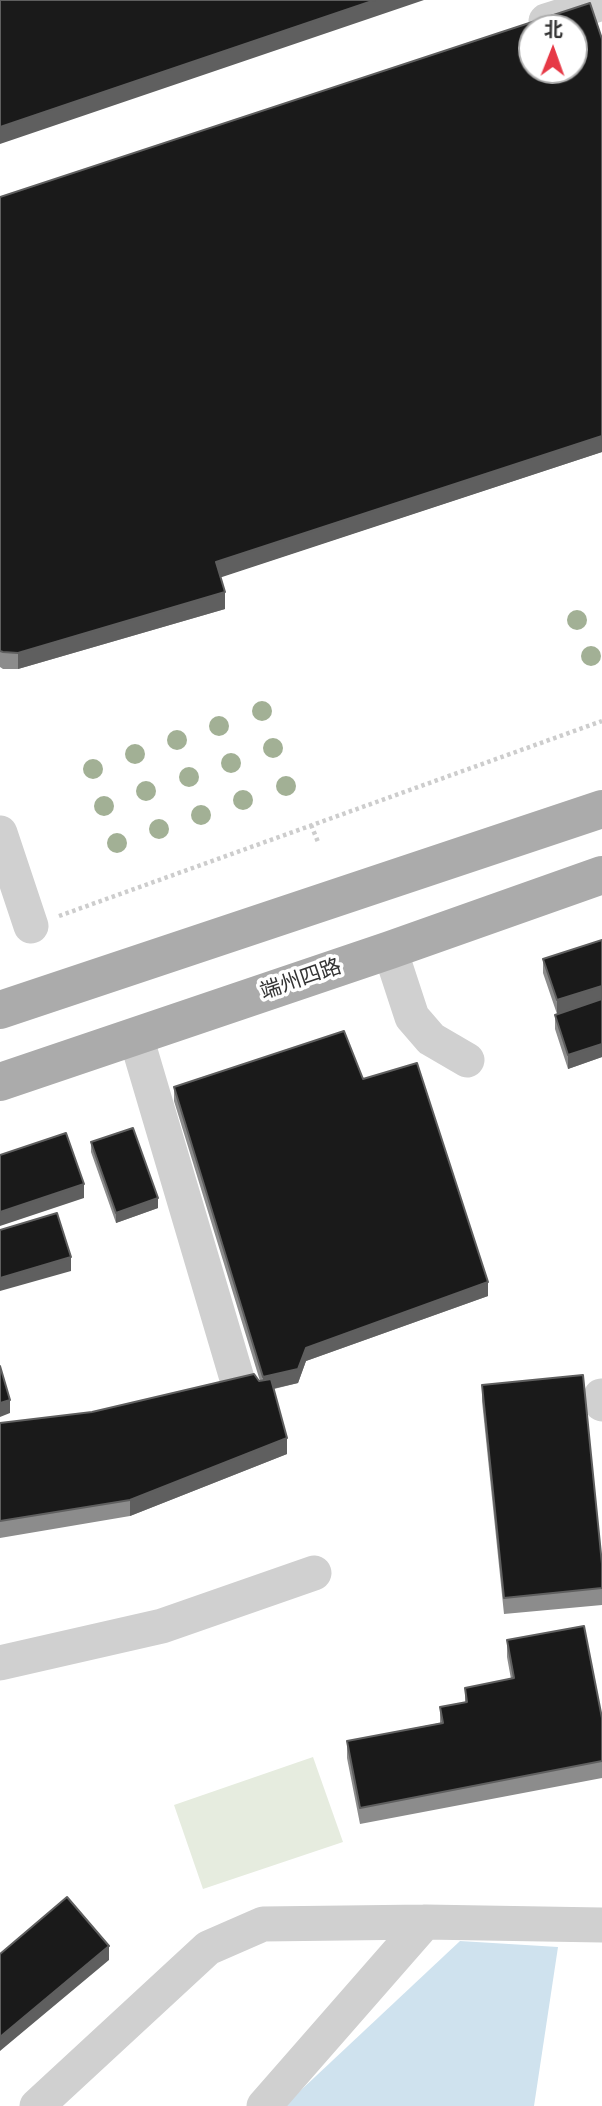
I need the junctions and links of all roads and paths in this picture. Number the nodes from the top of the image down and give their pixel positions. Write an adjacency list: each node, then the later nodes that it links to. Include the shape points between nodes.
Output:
1 (602, 3): 2 (street)
2 (510, 33)
3 (602, 721): 5 (path)
4 (602, 809): 11 (main road)
5 (312, 825): 7 (path); 9 (path)
6 (0, 833): 9 (street)
7 (318, 842)
8 (602, 875): 10 (main road, 端州四路)
9 (32, 926)
10 (390, 950): 12 (street); 13 (main road, 端州四路)
11 (0, 1010)
12 (412, 1017)
13 (136, 1037): 14 (main road, 端州四路); 15 (street, via 246,1409)
14 (0, 1083)
15 (208, 1422)
16 (314, 1573): 17 (street, via 162,1626)
17 (0, 1663)
18 (425, 1922): 19 (street); 20 (street, via 263,1924 208,1948); 21 (street)
19 (602, 1925)
20 (37, 2106)
21 (264, 2106)

